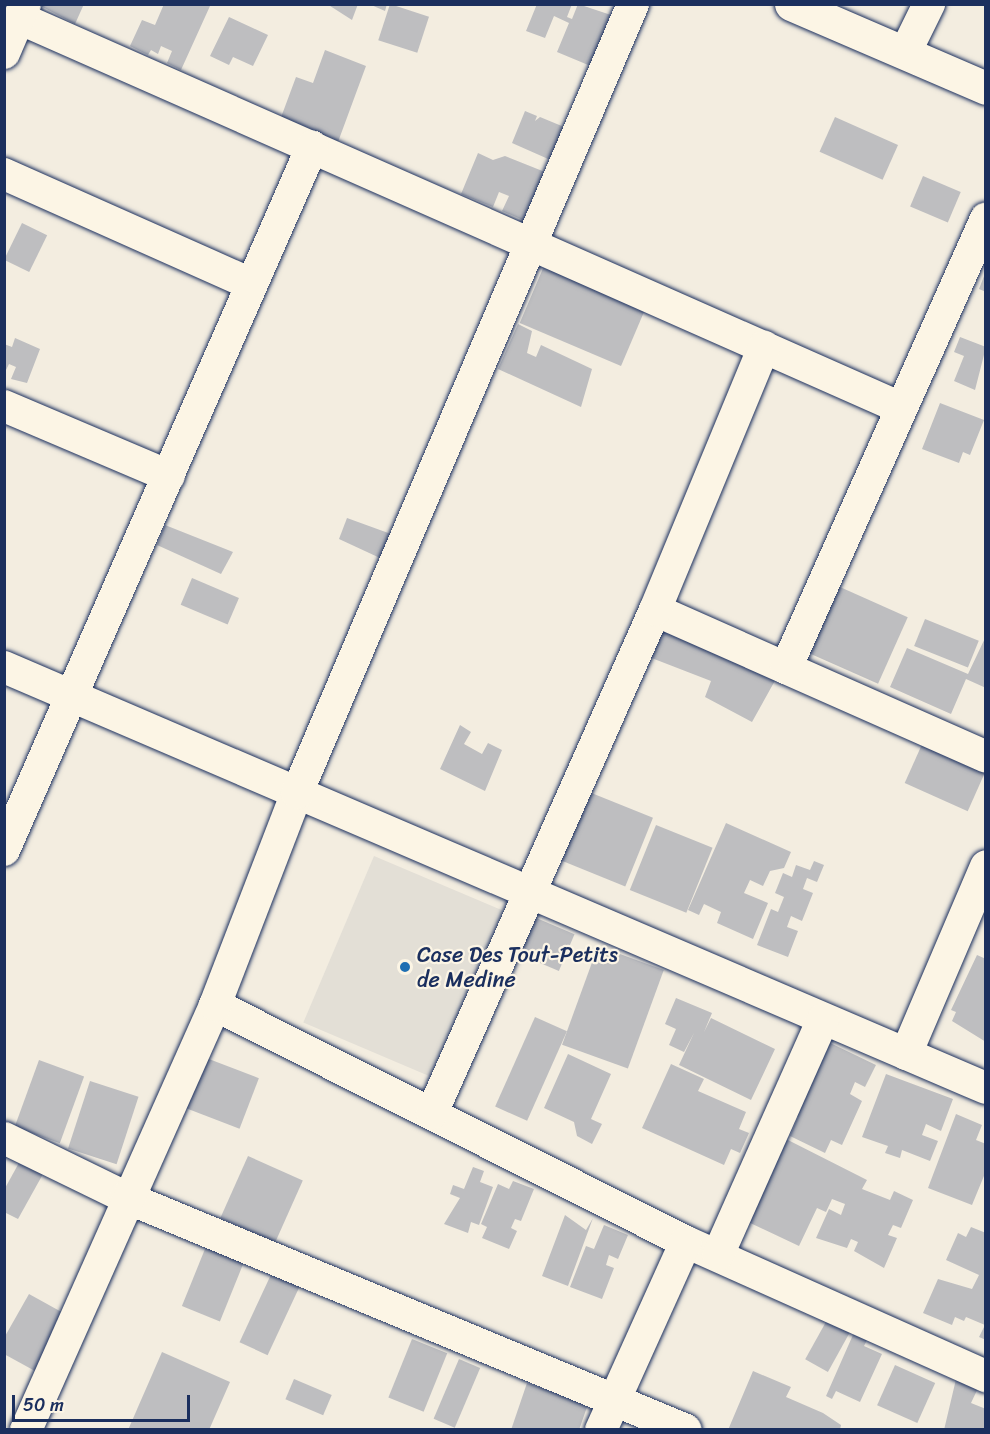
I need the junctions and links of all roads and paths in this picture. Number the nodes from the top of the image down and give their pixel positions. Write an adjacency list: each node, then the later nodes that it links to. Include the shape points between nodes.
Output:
1 (633, 4): 11 (street)
2 (792, 4): 6 (main road)
3 (929, 4): 6 (street)
4 (22, 11): 5 (street); 8 (street)
5 (4, 53)
6 (905, 53): 7 (main road)
7 (986, 87)
8 (312, 147): 11 (street); 12 (street)
9 (4, 174): 12 (street)
10 (986, 218): 15 (street)
11 (531, 244): 13 (street); 22 (street)
12 (251, 284): 16 (street)
13 (764, 347): 15 (street); 17 (street)
14 (4, 406): 16 (street)
15 (901, 408): 19 (street)
16 (169, 476): 20 (street)
17 (655, 610): 19 (street); 25 (street)
18 (4, 667): 20 (street)
19 (786, 669): 21 (street)
20 (72, 697): 22 (street); 23 (street)
21 (986, 757)
22 (297, 793): 25 (street); 26 (street)
23 (4, 850)
24 (986, 866): 28 (street)
25 (531, 894): 27 (street); 30 (street)
26 (215, 1005): 30 (street); 32 (street)
27 (823, 1019): 28 (street); 34 (street)
28 (906, 1054): 29 (street)
29 (986, 1088)
30 (432, 1113): 33 (street)
31 (4, 1138): 32 (street)
32 (125, 1197): 36 (street); 37 (street)
33 (686, 1242): 34 (street); 36 (street)
34 (718, 1255): 35 (street)
35 (986, 1376)
36 (615, 1396): 38 (street); 39 (street)
37 (26, 1430)
38 (601, 1430)
39 (686, 1430)

